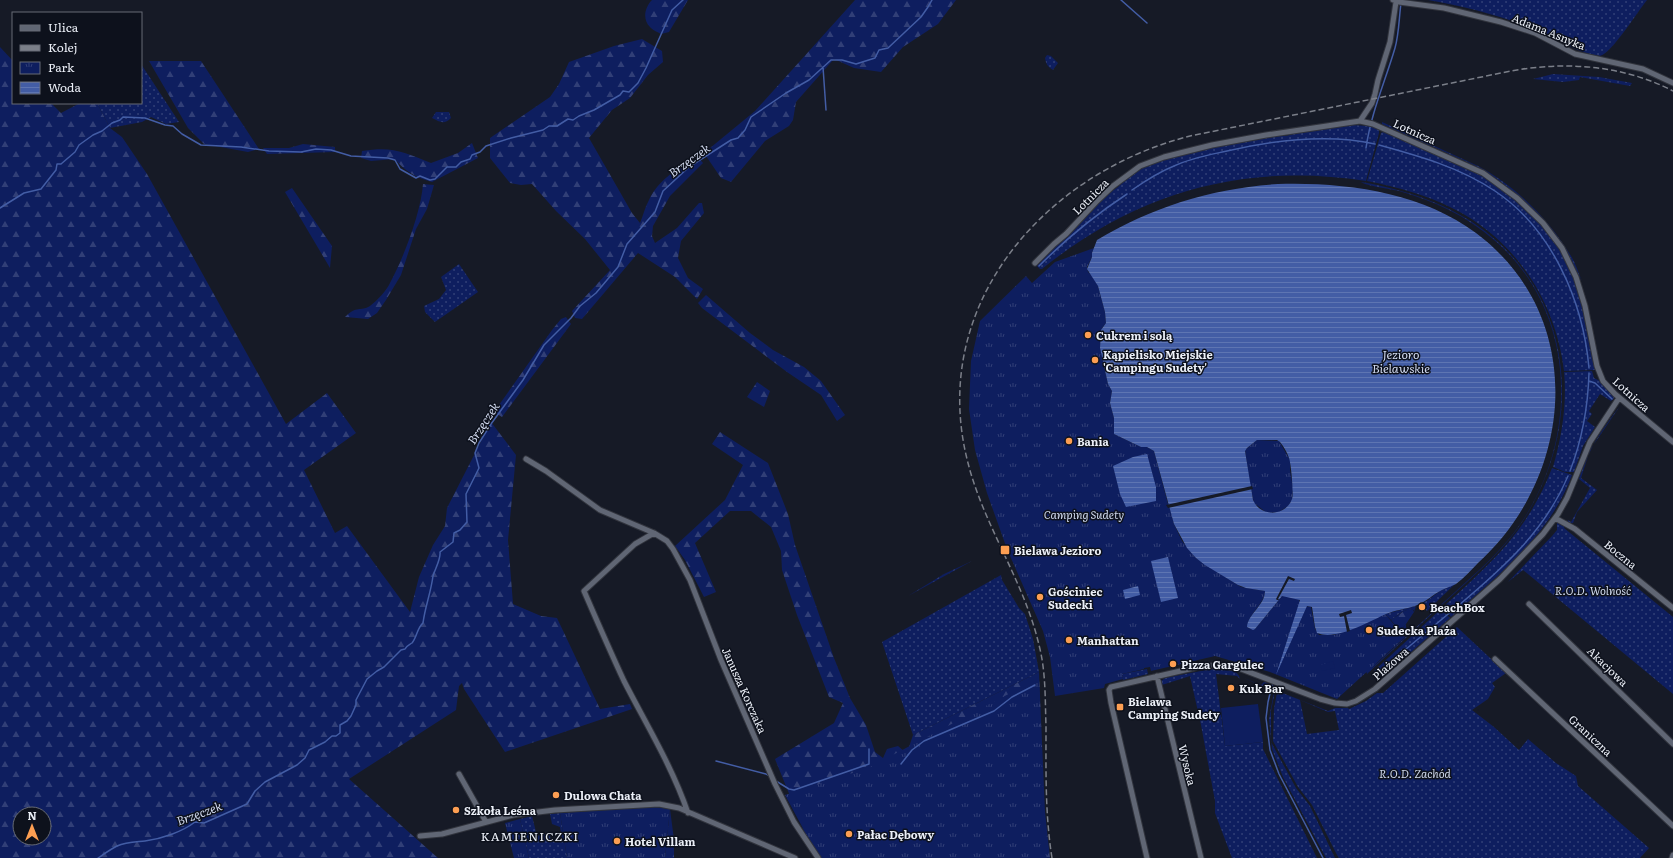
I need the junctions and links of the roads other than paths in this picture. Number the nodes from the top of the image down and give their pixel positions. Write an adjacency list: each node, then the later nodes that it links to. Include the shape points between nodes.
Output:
1 (1398, 2): 2 (street, Adama Asnyka, via 1444,8 1501,22 1535,33 1575,54 1643,69); 3 (street, via 1376,94)
2 (1673, 83)
3 (1362, 121): 4 (street, Lotnicza, via 1212,145 1140,166 1113,186); 5 (street, Lotnicza, via 1483,173 1517,198 1546,227 1565,253 1578,281 1596,364 1608,387)
4 (1035, 263)
5 (1619, 398): 6 (street, Lotnicza); 8 (street, Plażowa, via 1589,443 1570,490)
6 (1673, 442)
7 (526, 459): 9 (street, Janusza Korczaka, via 600,510)
8 (1555, 518): 11 (street, Boczna, via 1575,529); 13 (street, Plażowa, via 1531,548 1500,579 1372,692 1358,701 1347,704 1331,703 1246,670 1225,665 1203,666)
9 (654, 533): 16 (street, via 636,544 584,591); 21 (street, Janusza Korczaka, via 667,541 682,564 775,784 794,822)
10 (1529, 604): 14 (street, Akacjowa)
11 (1673, 608)
12 (1495, 659): 18 (street, Graniczna)
13 (1157, 676): 23 (street, Plażowa, via 1116,685 1109,690); 24 (street, Wysoka)
14 (1673, 744)
15 (460, 774): 17 (street)
16 (688, 813): 17 (street, via 670,806 644,805 555,810 513,815); 22 (street)
17 (486, 822): 19 (street, via 442,834)
18 (1673, 826)
19 (420, 836)
20 (1673, 855): 25 (street)
21 (816, 857)
22 (795, 858)
23 (1147, 858)
24 (1201, 858)
25 (1672, 858)

